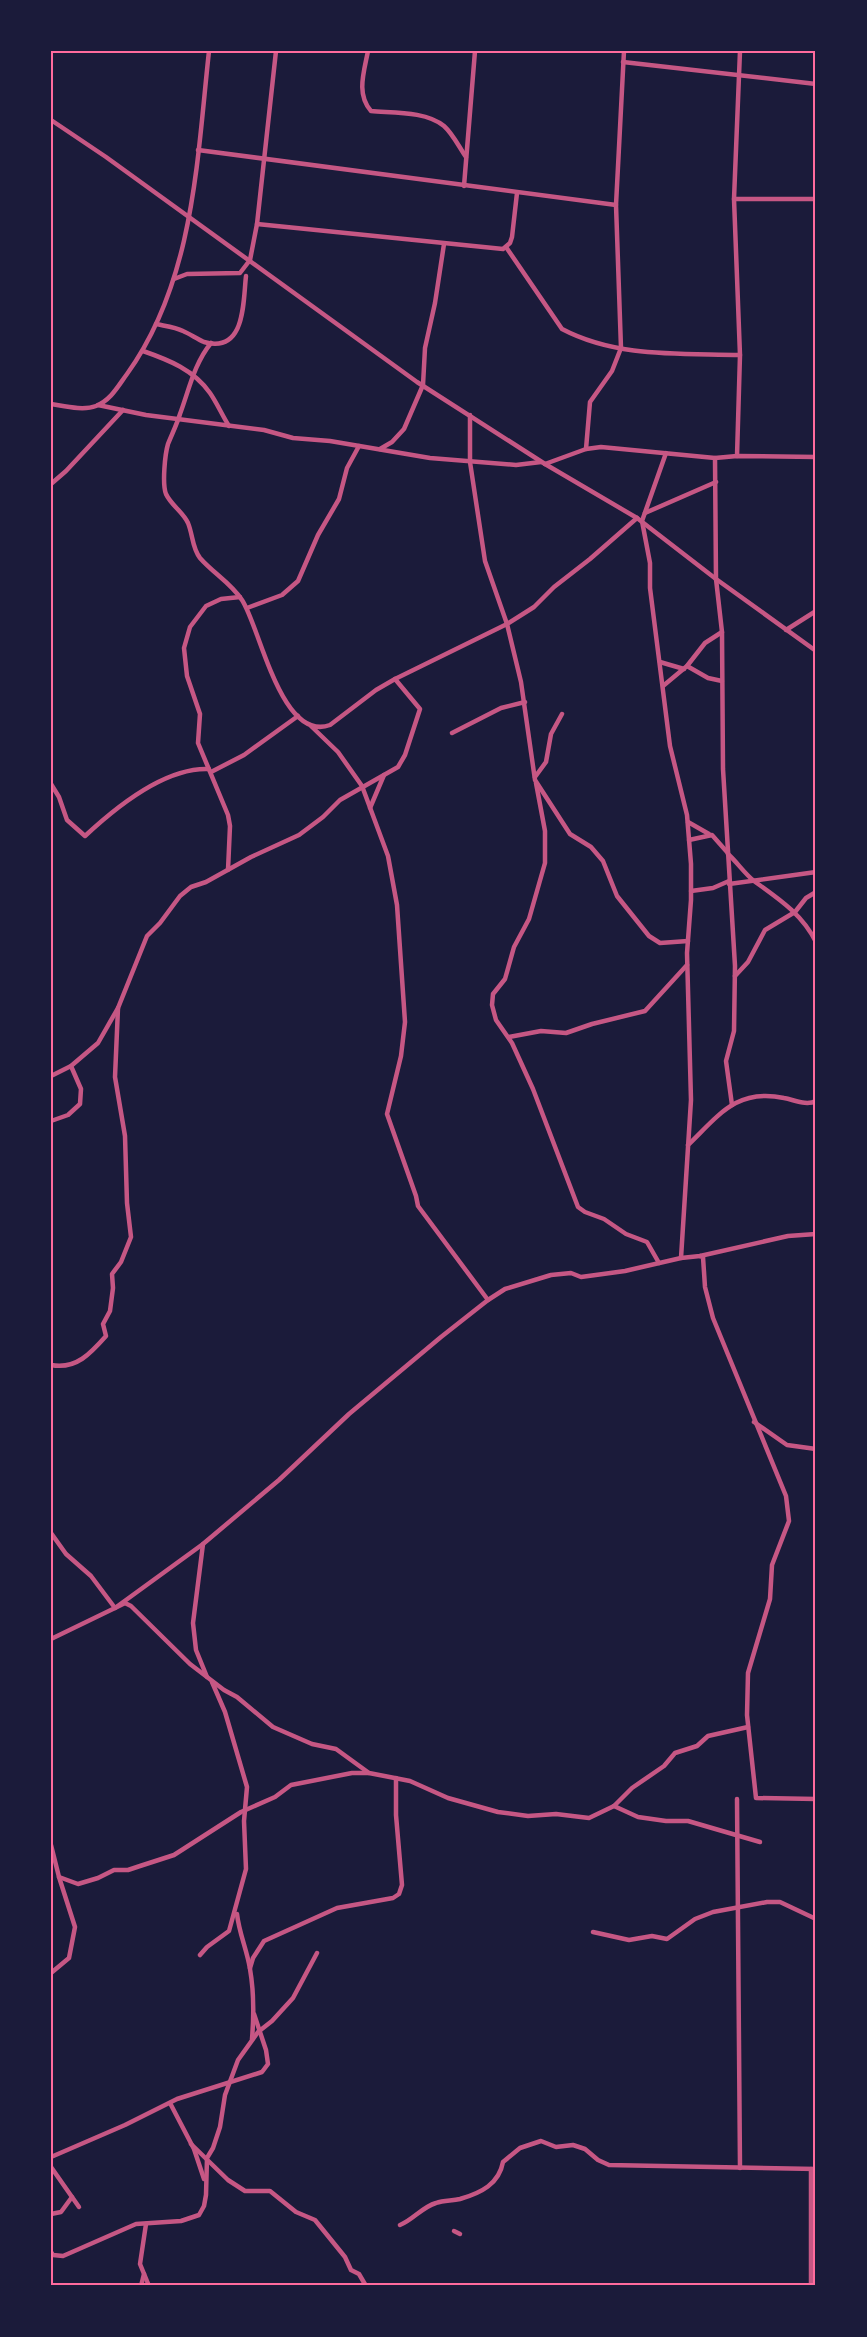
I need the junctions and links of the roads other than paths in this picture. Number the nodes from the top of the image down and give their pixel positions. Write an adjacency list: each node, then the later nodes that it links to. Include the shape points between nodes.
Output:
1 (209, 51): 11 (street)
2 (276, 51): 13 (street)
3 (368, 51): 12 (street, via 361,93 371,111 410,114 443,125)
4 (475, 51): 12 (street)
5 (624, 51): 7 (street)
6 (740, 51): 8 (street)
7 (623, 62): 8 (street); 18 (street)
8 (739, 76): 9 (street); 16 (street)
9 (816, 84)
10 (51, 120): 19 (street)
11 (198, 150): 13 (street); 19 (street)
12 (466, 157): 14 (street)
13 (264, 159): 14 (street); 20 (street)
14 (464, 186): 15 (street)
15 (517, 193): 18 (street); 22 (street, via 512,237)
16 (734, 199): 17 (street); 30 (street)
17 (816, 199)
18 (616, 205): 28 (street)
19 (188, 218): 23 (street); 25 (street)
20 (257, 224): 21 (street); 23 (street)
21 (444, 244): 22 (street); 32 (street, via 425,348)
22 (506, 247): 28 (street, via 562,329)
23 (250, 260): 25 (street, via 240,273 187,274); 32 (street)
24 (246, 276): 27 (street, via 236,332 223,342)
25 (174, 280): 26 (street)
26 (156, 324): 27 (street); 29 (street)
27 (211, 343): 31 (street)
28 (621, 348): 30 (street, via 636,352); 41 (street, via 612,371 590,402)
29 (143, 351): 31 (street); 34 (street, via 108,399)
30 (740, 354): 43 (street)
31 (194, 374): 37 (street); 38 (street)
32 (423, 385): 36 (street); 40 (street, via 404,429)
33 (51, 404): 34 (street)
34 (98, 405): 35 (street)
35 (123, 410): 37 (street); 49 (street)
36 (470, 415): 46 (street); 47 (street)
37 (178, 420): 38 (street); 54 (street, via 168,444 166,494 188,523 195,551)
38 (229, 426): 39 (street)
39 (359, 446): 40 (street); 55 (street, via 347,468 339,500 298,581 282,595)
40 (380, 449): 46 (street)
41 (586, 449): 42 (street); 47 (street)
42 (666, 453): 45 (street); 50 (street)
43 (737, 456): 44 (street); 45 (street)
44 (816, 457)
45 (715, 458): 48 (street)
46 (470, 462): 47 (street); 57 (street, via 485,561)
47 (543, 463): 51 (street)
48 (716, 482): 50 (street); 53 (street)
49 (51, 484)
50 (645, 513): 52 (street)
51 (637, 518): 52 (street); 57 (street, via 534,607)
52 (642, 521): 53 (street); 61 (street)
53 (716, 579): 58 (street); 59 (street)
54 (240, 597): 55 (street); 71 (street, via 206,606 190,627 185,642 188,676 200,714 198,743)
55 (247, 608): 68 (street, via 262,654)
56 (816, 611): 58 (street)
57 (507, 624): 63 (street); 66 (street)
58 (786, 630): 60 (street)
59 (722, 632): 62 (street, via 705,643); 64 (street)
60 (816, 651)
61 (660, 662): 62 (street); 65 (street)
62 (686, 667): 64 (street); 65 (street)
63 (395, 679): 69 (street, via 327,727); 72 (street, via 420,709 401,763)
64 (722, 681): 80 (street)
65 (663, 686): 77 (street, via 670,746)
66 (525, 702): 70 (street, via 501,708); 73 (street)
67 (562, 714): 73 (street, via 551,734 546,762)
68 (298, 716): 69 (street); 71 (street, via 244,755)
69 (310, 725): 75 (street, via 338,752)
70 (452, 733)
71 (210, 770): 74 (street, via 196,768 168,777 122,805 85,836 67,820); 81 (street, via 230,826)
72 (384, 776): 75 (street); 76 (street)
73 (535, 778): 88 (street, via 570,834 591,847 603,861 615,893 649,936 660,943); 93 (street, via 545,831 545,863 529,919 514,947 505,979 493,994 496,1020)
74 (51, 784)
75 (362, 786): 76 (street); 81 (street, via 299,835)
76 (370, 808): 104 (street, via 388,856 397,905 405,1022 387,1116 418,1206)
77 (687, 822): 78 (street); 79 (street)
78 (710, 835): 79 (street); 80 (street)
79 (689, 840): 85 (street)
80 (727, 852): 83 (street); 84 (street)
81 (228, 870): 92 (street, via 185,891 147,936)
82 (816, 872): 83 (street)
83 (753, 880): 84 (street); 87 (street)
84 (729, 883): 85 (street); 91 (street)
85 (691, 891): 88 (street)
86 (816, 892): 87 (street)
87 (795, 912): 89 (street); 91 (street, via 765,930 748,962)
88 (688, 941): 90 (street)
89 (816, 942)
90 (687, 964): 93 (street, via 645,1011 566,1033 541,1031); 99 (street, via 691,1100)
91 (735, 976): 97 (street, via 734,1031 726,1061)
92 (118, 1008): 94 (street, via 98,1043); 105 (street, via 115,1077 125,1136 131,1237 112,1275 110,1311 103,1324 106,1336 92,1352 70,1366)
93 (509, 1037): 103 (street, via 578,1206 647,1242)
94 (71, 1066): 95 (street); 98 (street, via 81,1089 80,1104 68,1115)
95 (51, 1076)
96 (816, 1101): 97 (street, via 753,1095)
97 (732, 1105): 99 (street)
98 (51, 1121)
99 (688, 1144): 102 (street)
100 (816, 1234): 101 (street, via 788,1236)
101 (700, 1257): 102 (street); 106 (street, via 713,1318)
102 (681, 1258): 103 (street)
103 (659, 1263): 104 (street, via 581,1277 571,1273 551,1275 521,1283)
104 (488, 1300): 109 (street, via 349,1414)
105 (51, 1365)
106 (754, 1422): 107 (street, via 787,1445); 114 (street, via 786,1496 789,1521 772,1565 770,1599 748,1673)
107 (816, 1449)
108 (51, 1533): 110 (street)
109 (202, 1544): 110 (street); 112 (street, via 193,1623 196,1650)
110 (115, 1608): 111 (street); 112 (street, via 125,1603 131,1606)
111 (51, 1639)
112 (207, 1677): 113 (street)
113 (212, 1682): 115 (street, via 273,1726 312,1744 336,1749); 120 (street, via 247,1787)
114 (748, 1727): 117 (street, via 756,1798); 119 (street, via 716,1733 697,1746 675,1753)
115 (369, 1773): 116 (street); 120 (street, via 291,1785 275,1797)
116 (396, 1778): 119 (street, via 448,1798 512,1815 566,1814 586,1819); 132 (street, via 402,1885 399,1894 338,1908 264,1941)
117 (816, 1798)
118 (736, 1799): 121 (street)
119 (614, 1806): 121 (street, via 638,1817 688,1821)
120 (244, 1810): 125 (street, via 174,1854 128,1870 114,1870 78,1884); 127 (street, via 246,1869)
121 (737, 1835): 122 (street); 126 (street)
122 (760, 1842)
123 (51, 1845): 125 (street)
124 (51, 1873): 125 (street)
125 (58, 1874): 133 (street, via 75,1927 69,1958)
126 (737, 1907): 128 (street, via 775,1901); 129 (street, via 705,1915 667,1939 652,1936 629,1940); 143 (street)
127 (236, 1911): 131 (street, via 230,1931); 132 (street)
128 (816, 1919)
129 (593, 1932)
130 (317, 1953): 135 (street, via 293,1998)
131 (200, 1955)
132 (250, 1968): 134 (street)
133 (51, 1973)
134 (254, 2014): 135 (street); 136 (street)
135 (259, 2031): 136 (street); 137 (street, via 268,2064 262,2072)
136 (252, 2038): 137 (street)
137 (230, 2082): 138 (street); 141 (street, via 220,2127)
138 (170, 2103): 139 (street); 140 (street)
139 (191, 2144): 141 (street); 145 (street)
140 (51, 2157)
141 (207, 2158): 145 (street); 157 (street, via 228,2180 246,2191 270,2191 296,2212 315,2220)
142 (51, 2167): 146 (street)
143 (740, 2168): 144 (street); 150 (street, via 609,2165 585,2149 573,2145 556,2147 541,2141 520,2148 503,2162 501,2174 492,2185 459,2199 437,2202)
144 (813, 2169): 158 (street)
145 (205, 2181): 149 (street, via 204,2206 199,2215)
146 (72, 2197): 147 (street); 148 (street, via 61,2212)
147 (79, 2207)
148 (51, 2214)
149 (146, 2224): 153 (street, via 136,2224 63,2256); 154 (street, via 140,2264)
150 (400, 2225)
151 (454, 2231): 152 (street)
152 (460, 2234)
153 (51, 2252)
154 (144, 2274): 155 (street); 156 (street)
155 (141, 2286)
156 (149, 2286)
157 (366, 2286)
158 (811, 2286)

